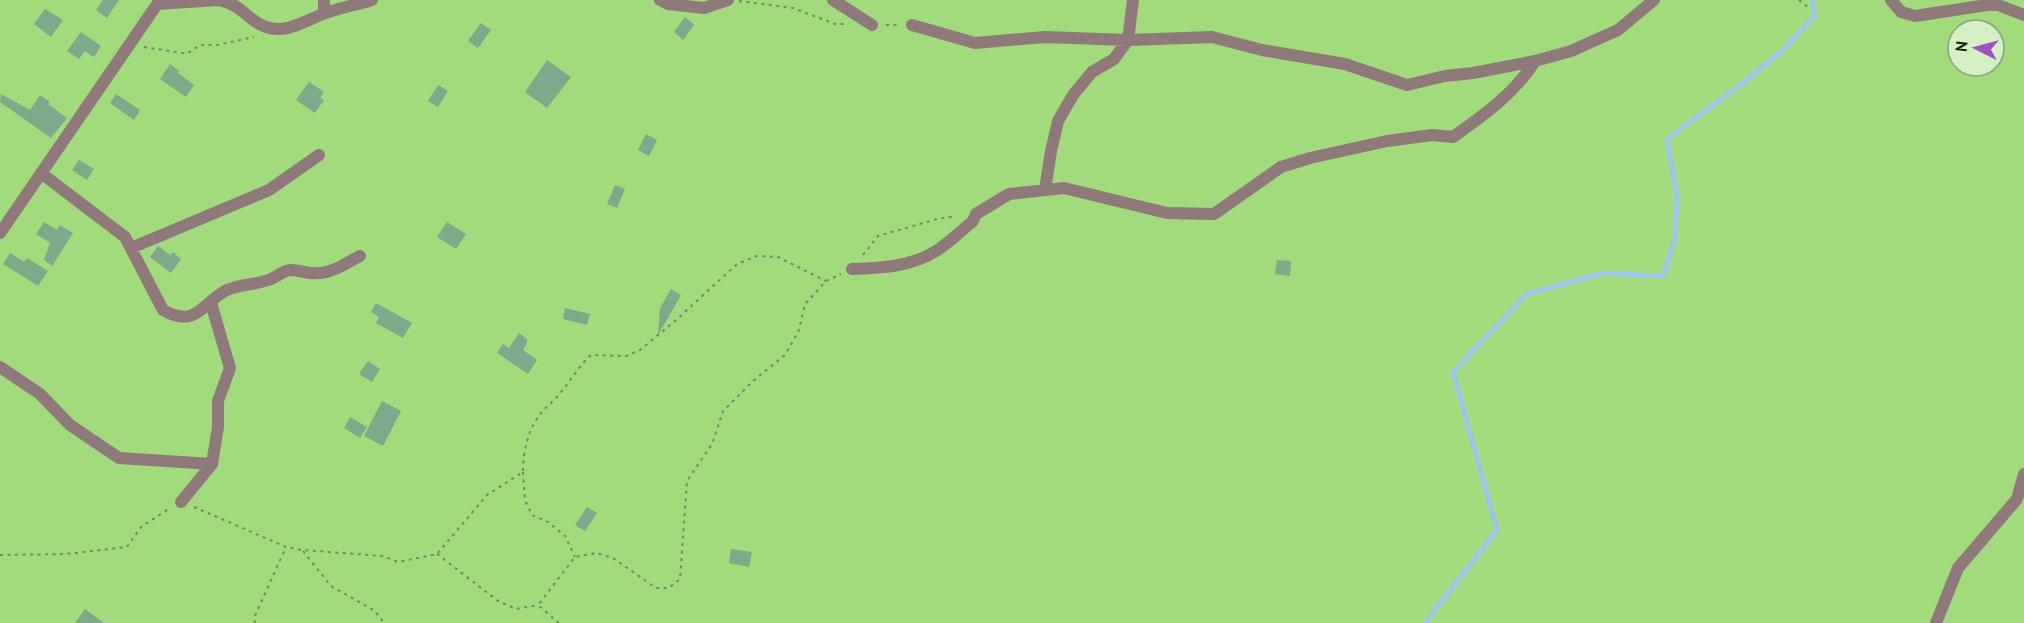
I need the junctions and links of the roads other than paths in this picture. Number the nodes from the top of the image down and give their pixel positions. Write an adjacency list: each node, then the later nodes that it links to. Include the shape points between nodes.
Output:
1 (219, 0): 10 (street); 11 (street, via 238,6 262,25 276,29)
2 (324, 0): 11 (street)
3 (372, 0): 11 (street)
4 (660, 0): 5 (street, via 704,8)
5 (729, 0)
6 (833, 0): 13 (street)
7 (1133, 0): 15 (street)
8 (1654, 0): 16 (street, via 1618,30 1571,51)
9 (1891, 0): 12 (street, via 1901,12 1915,16 1987,4)
10 (159, 2): 18 (street)
11 (324, 14)
12 (2024, 15)
13 (872, 25)
14 (912, 25): 15 (street, via 975,43 1045,37)
15 (1128, 40): 16 (street, via 1212,38 1345,64 1407,85); 19 (street, via 1114,59 1092,72 1058,121)
16 (1535, 61): 19 (street, via 1498,105 1453,137 1432,135 1387,141 1281,167 1214,214 1167,213 1064,188)
17 (319, 155): 21 (street, via 269,190)
18 (41, 173): 20 (street); 21 (street, via 125,237)
19 (1045, 190): 23 (street, via 1009,194 976,214 973,221 936,251 915,261)
20 (0, 233)
21 (131, 249): 24 (street, via 163,309 185,318)
22 (360, 256): 24 (street, via 329,272 282,272 269,280 227,290)
23 (852, 269)
24 (211, 303): 26 (street, via 230,368 218,401)
25 (0, 367): 26 (street, via 40,394 70,424 118,458)
26 (212, 464): 28 (street)
27 (2024, 474): 29 (street, via 2017,499 1958,568)
28 (181, 502)
29 (1936, 623)

